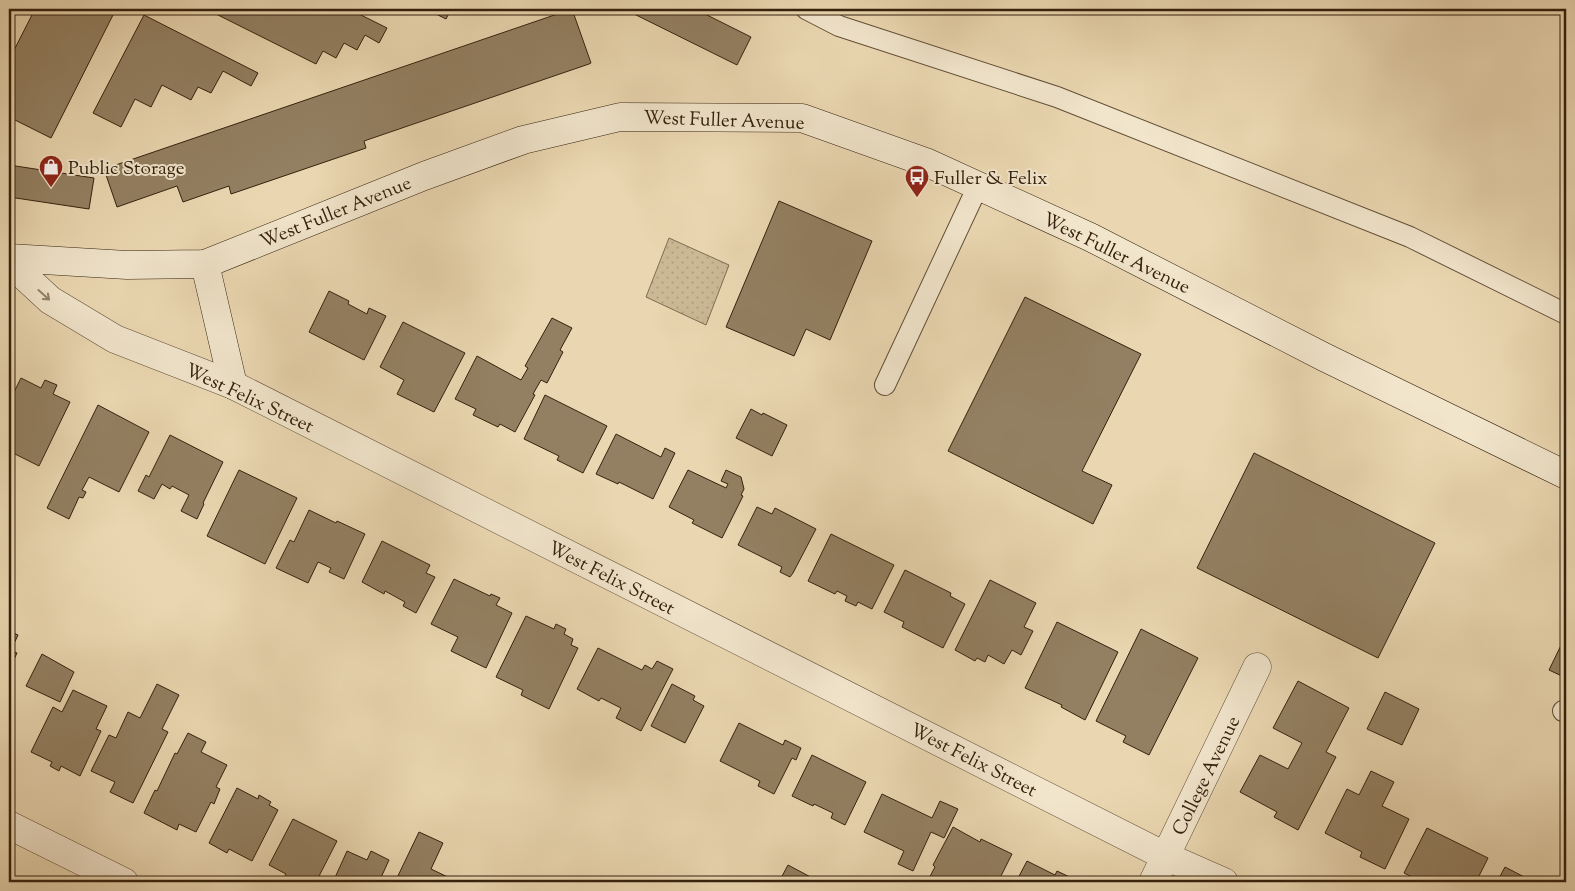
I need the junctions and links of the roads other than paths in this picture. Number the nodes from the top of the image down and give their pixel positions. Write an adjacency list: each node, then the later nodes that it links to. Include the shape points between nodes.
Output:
1 (806, 9): 6 (lane, via 839,26 1057,97 1401,234)
2 (978, 186): 5 (street, West Fuller Avenue, via 928,163 802,118 620,116 523,140); 8 (lane); 9 (street, West Fuller Avenue, via 1090,237)
3 (9, 258): 5 (street, West Fuller Avenue, via 127,265)
4 (9, 262): 7 (street, West Felix Street, one-way to 7, via 50,300 115,339)
5 (205, 264): 7 (street)
6 (1566, 314)
7 (233, 385): 12 (street, West Felix Street)
8 (885, 385)
9 (1566, 475)
10 (1258, 667): 12 (street, College Avenue)
11 (9, 825): 13 (street)
12 (1165, 856): 14 (street, College Avenue); 15 (street, West Felix Street)
13 (124, 882)
14 (1153, 882)
15 (1224, 882)

